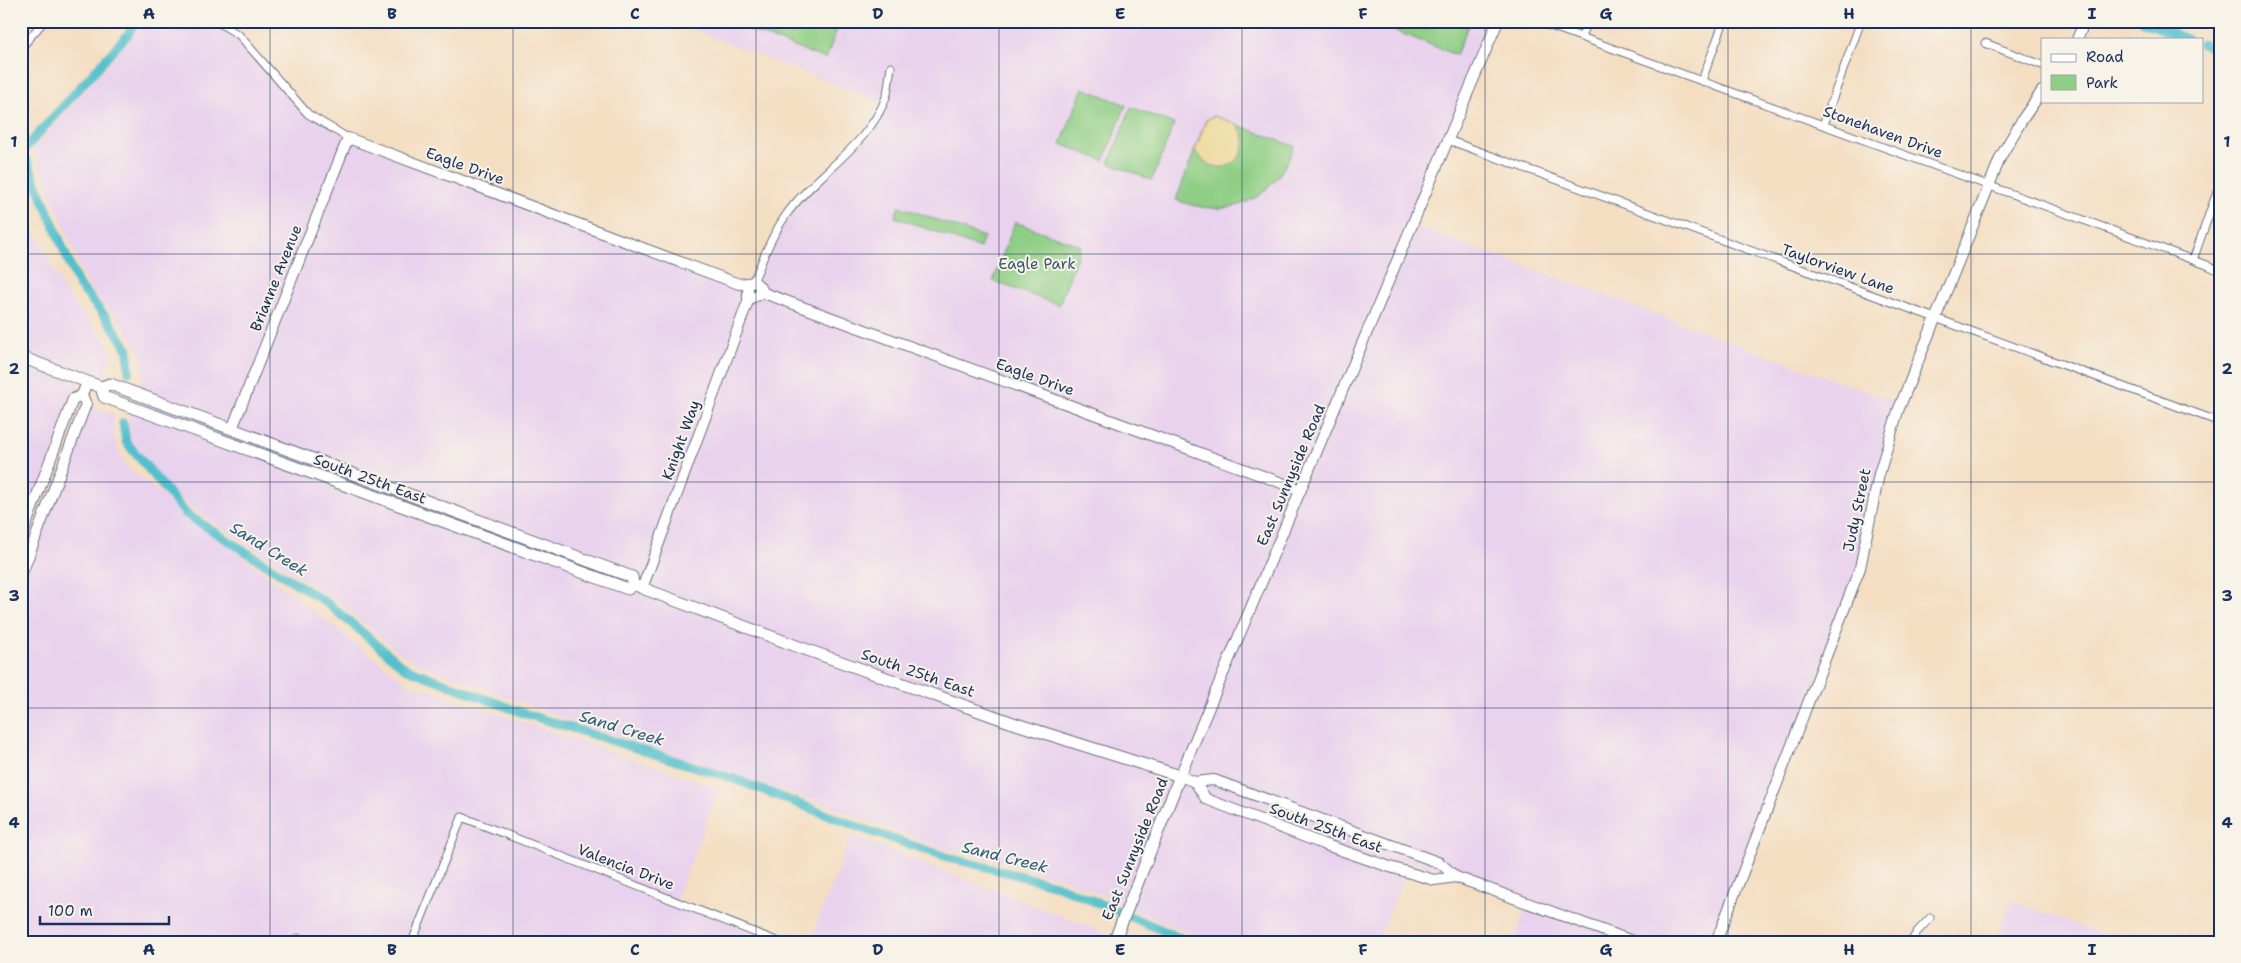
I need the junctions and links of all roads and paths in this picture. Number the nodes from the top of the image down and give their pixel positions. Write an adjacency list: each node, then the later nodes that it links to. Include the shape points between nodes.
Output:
1 (44, 21): 12 (street)
2 (216, 21): 18 (street, Eagle Drive, via 239,35 308,114)
3 (1498, 21): 19 (street, East Sunnyside Road)
4 (1536, 21): 9 (street, Stonehaven Drive)
5 (1588, 21): 9 (street)
6 (1724, 21): 15 (street)
7 (1861, 21): 17 (street)
8 (2085, 21): 10 (street)
9 (1582, 37): 15 (street, Stonehaven Drive)
10 (2077, 38)
11 (1985, 43): 13 (street)
12 (21, 48)
13 (2041, 66)
14 (891, 67): 24 (street, Knight Way, via 887,94 877,116 786,215 764,256)
15 (1702, 80): 17 (street, Stonehaven Drive)
16 (2041, 93): 21 (street, Judy Street, via 2001,156)
17 (1823, 125): 21 (street, Stonehaven Drive)
18 (348, 138): 24 (street, Eagle Drive); 31 (street, Brianne Avenue)
19 (1448, 140): 25 (street, Taylorview Lane); 34 (street, East Sunnyside Road)
20 (2220, 183): 22 (street)
21 (1990, 186): 22 (street, Stonehaven Drive); 25 (street, Judy Street)
22 (2193, 260): 23 (street, Stonehaven Drive)
23 (2220, 271)
24 (753, 289): 34 (street, Eagle Drive); 39 (street, Knight Way)
25 (1934, 319): 30 (street, Taylorview Lane); 52 (street, Judy Street, via 1889,437 1860,568)
26 (21, 357): 27 (main road, South 25th East)
27 (87, 382): 28 (main road, South 25th East); 29 (street)
28 (101, 387): 31 (main road, South 25th East, via 110,384); 33 (main road, South 25th East, via 104,397)
29 (82, 394): 37 (street, via 73,399); 38 (street, via 86,404)
30 (2219, 420)
31 (232, 428): 32 (main road, South 25th East)
32 (298, 453): 33 (main road, via 284,455 267,450); 35 (main road, South 25th East)
33 (261, 456): 36 (main road, South 25th East)
34 (1301, 490): 40 (street, East Sunnyside Road)
35 (443, 507): 36 (main road); 39 (main road, South 25th East, via 632,577)
36 (438, 520): 39 (main road, South 25th East, via 628,590)
37 (21, 538)
38 (21, 576)
39 (638, 586): 40 (main road, South 25th East, via 985,713)
40 (1180, 776): 41 (street, South 25th East); 50 (main road, East Sunnyside Road)
41 (1195, 782): 42 (street, South 25th East, via 1214,780 1334,823 1440,863); 42 (street, South 25th East, via 1206,799 1323,844 1434,880)
42 (1456, 877): 51 (street, South 25th East)
43 (1930, 918): 53 (street)
44 (758, 934): 47 (street, Valencia Drive, via 462,817); 48 (street); 49 (street, Valencia Drive)
45 (298, 938): 46 (street)
46 (307, 942)
47 (412, 942)
48 (755, 942)
49 (779, 942)
50 (1114, 942)
51 (1635, 942)
52 (1716, 942)
53 (1912, 942)

